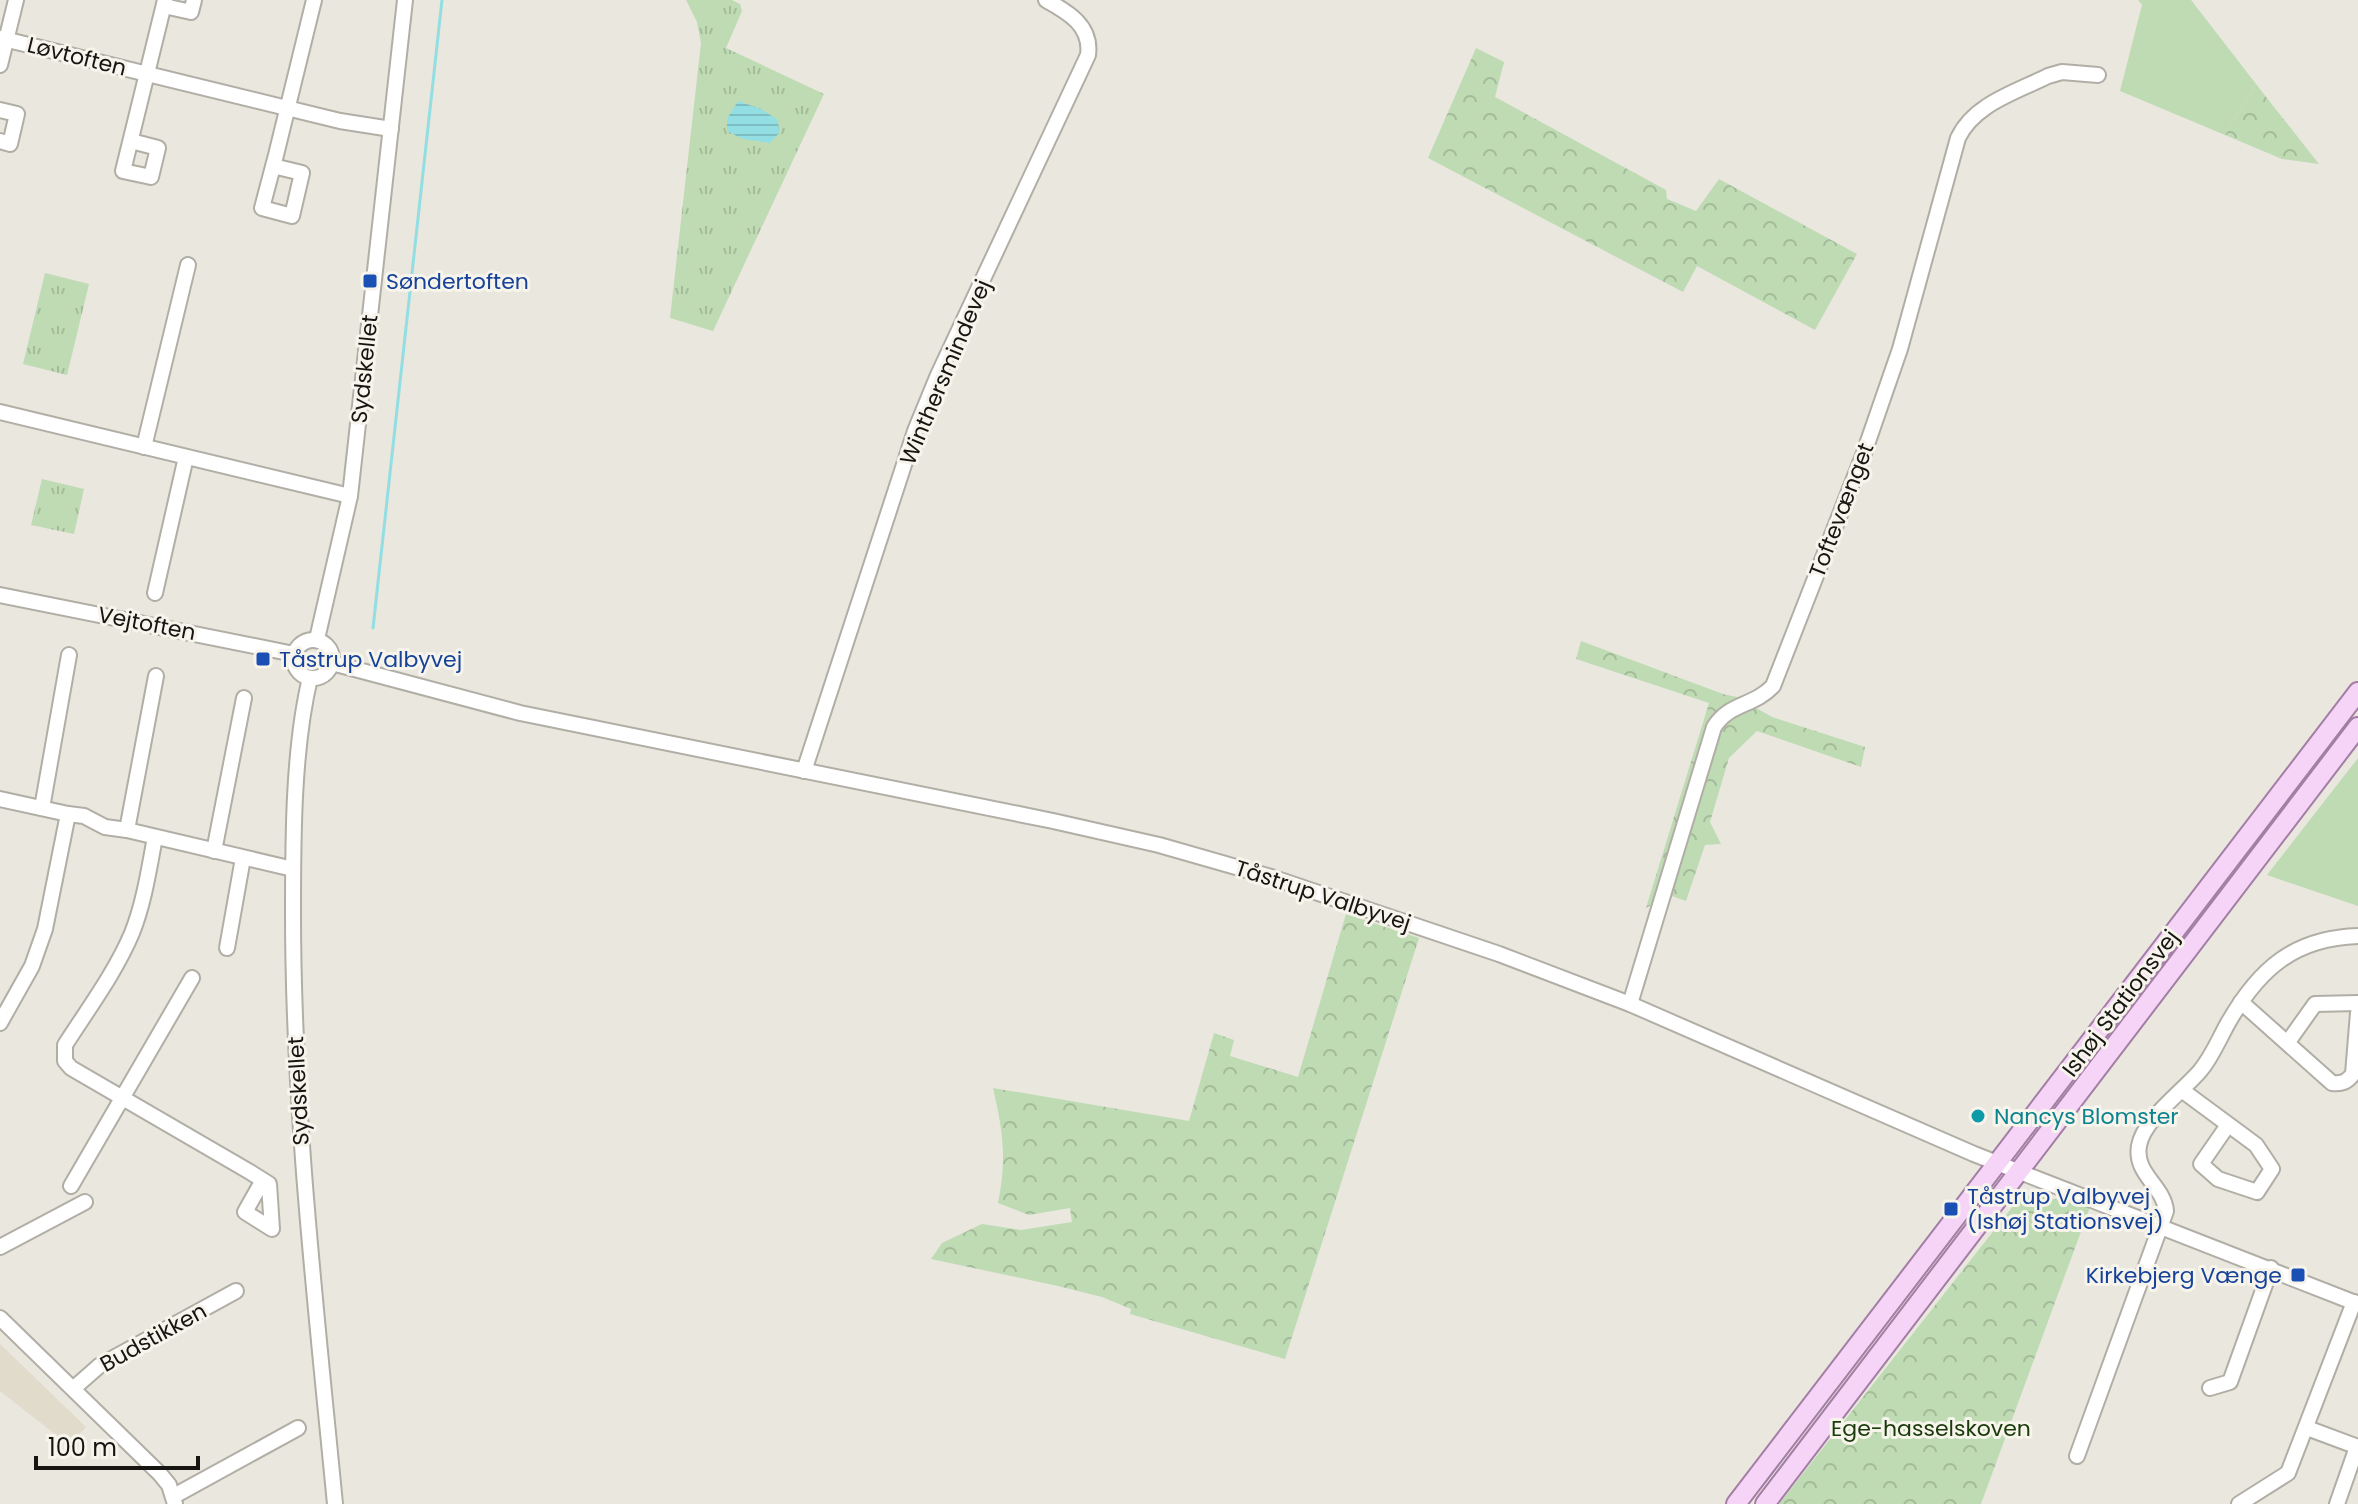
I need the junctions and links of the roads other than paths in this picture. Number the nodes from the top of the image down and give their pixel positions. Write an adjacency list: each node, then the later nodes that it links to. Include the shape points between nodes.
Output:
1 (16, 0): 7 (street, Løvtoften)
2 (194, 0): 6 (street, Løvtoften, via 191,12)
3 (314, 0): 11 (street)
4 (405, 0): 13 (street, Sydskellet)
5 (1046, 0): 33 (street, Winthersmindevej, via 1084,30 1088,55 915,431)
6 (164, 3): 9 (street, Løvtoften)
7 (3, 39): 8 (street, Løvtoften); 9 (street, Løvtoften)
8 (0, 65)
9 (147, 73): 11 (street, Løvtoften); 15 (street, Løvtoften)
10 (2098, 75): 47 (street, Toftevænget, via 2048,76 1975,113 1964,125 1900,349 1864,453 1773,686 1761,699 1733,707 1714,727)
11 (288, 107): 13 (street, Løvtoften); 16 (street)
12 (0, 110): 14 (street, via 17,114 10,144)
13 (391, 129): 21 (street, Sydskellet)
14 (0, 141)
15 (131, 141)
16 (273, 166)
17 (188, 265): 19 (street)
18 (0, 412): 19 (street)
19 (144, 447): 20 (street)
20 (186, 457): 21 (street); 22 (street)
21 (350, 496): 24 (street, Sydskellet)
22 (155, 593)
23 (0, 595): 25 (street, Vejtoften)
24 (317, 639): 25 (street, via 300,644); 27 (street, via 331,651)
25 (294, 654): 29 (street, via 296,669)
26 (69, 655): 35 (street)
27 (332, 663): 29 (street, via 321,676); 33 (street, Tåstrup Valbyvej, via 520,713)
28 (156, 676): 37 (street)
29 (310, 678): 41 (street, Sydskellet)
30 (2358, 692): 54 (main road, Ishøj Stationsvej)
31 (244, 698): 39 (street)
32 (2358, 727): 55 (main road, Ishøj Stationsvej)
33 (804, 771): 47 (street, Tåstrup Valbyvej, via 1159,845 1343,900)
34 (0, 799): 35 (street)
35 (42, 808): 36 (street)
36 (68, 814): 37 (street); 49 (street, via 45,929 32,966)
37 (127, 830): 38 (street)
38 (155, 837): 39 (street); 52 (street, via 133,931 65,1045 65,1061 71,1068)
39 (214, 851): 40 (street)
40 (243, 858): 41 (street); 43 (street)
41 (293, 869): 72 (street, Sydskellet, via 300,1128)
42 (2358, 936): 45 (street, via 2336,936 2299,947 2267,971)
43 (227, 948)
44 (192, 978): 52 (street)
45 (2241, 1002): 50 (street); 51 (street)
46 (2358, 1003): 50 (street, via 2315,1004)
47 (1630, 1004): 54 (street, Tåstrup Valbyvej)
48 (2358, 1013): 50 (street, via 2348,1081 2332,1083)
49 (0, 1023)
50 (2288, 1042)
51 (2183, 1091): 53 (street); 59 (street, via 2152,1119 2138,1147 2143,1172 2166,1203)
52 (122, 1098): 56 (street); 57 (street)
53 (2228, 1125): 53 (street, via 2256,1145 2272,1169 2257,1192 2218,1179 2201,1164)
54 (1997, 1163): 55 (street, Tåstrup Valbyvej); 73 (main road, Ishøj Stationsvej)
55 (2018, 1171): 59 (street, Tåstrup Valbyvej); 74 (main road, Ishøj Stationsvej)
56 (263, 1180)
57 (71, 1186)
58 (85, 1202): 60 (street)
59 (2161, 1226): 61 (street, Tåstrup Valbyvej); 70 (street)
60 (0, 1247)
61 (2271, 1268): 63 (street, Tåstrup Valbyvej); 66 (street, via 2230,1382)
62 (236, 1291): 65 (street, Budstikken, via 99,1366)
63 (2356, 1303): 68 (street)
64 (0, 1318): 65 (street, Budstikken)
65 (74, 1388): 71 (street, Budstikken, via 160,1474)
66 (2210, 1388)
67 (298, 1428): 71 (street, Budstikken)
68 (2307, 1428): 69 (street); 75 (street, via 2288,1473)
69 (2357, 1447): 76 (street)
70 (2077, 1456)
71 (174, 1500)
72 (335, 1504)
73 (1736, 1504)
74 (1765, 1504)
75 (2239, 1504)
76 (2337, 1504)

